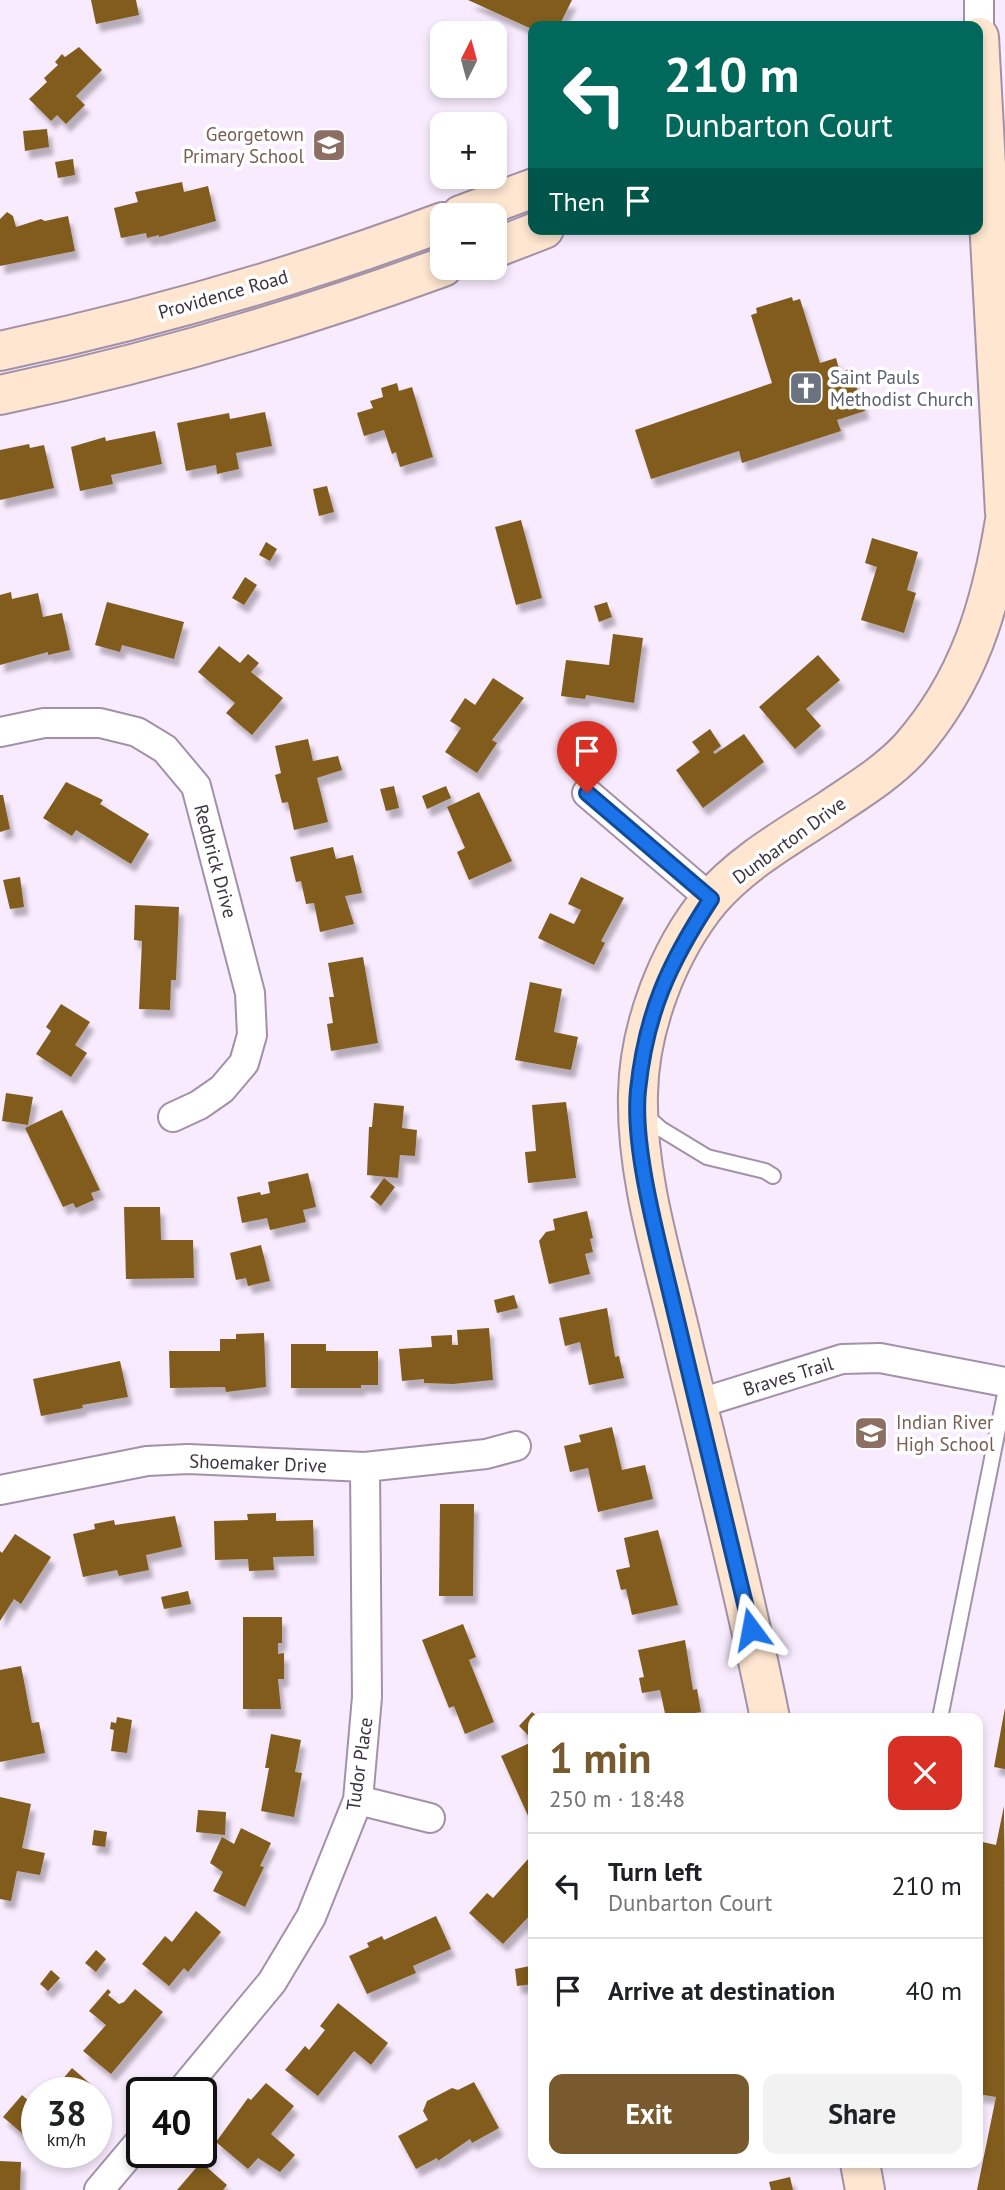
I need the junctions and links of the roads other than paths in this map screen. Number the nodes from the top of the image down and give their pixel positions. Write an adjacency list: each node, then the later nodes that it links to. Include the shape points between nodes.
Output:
1 (985, 26): 2 (street)
2 (988, 79): 11 (street)
3 (528, 190): 4 (street)
4 (493, 203)
5 (430, 227): 9 (street, Providence Road, via 188,305)
6 (529, 235): 7 (street)
7 (507, 243)
8 (430, 272): 10 (street, via 209,344)
9 (0, 351)
10 (0, 395)
11 (1005, 513)
12 (1005, 520): 15 (street, Dunbarton Drive, via 990,592 966,668 939,710 908,749 876,778 783,840)
13 (0, 732): 17 (street, Redbrick Drive, via 44,723 89,723 137,732 165,749 196,786 250,993 252,1035 244,1063 222,1089)
14 (587, 793): 15 (street)
15 (711, 899): 16 (street, Dunbarton Drive, via 660,986 646,1035)
16 (639, 1108): 18 (lane, via 661,1129 707,1157); 21 (street, Dunbarton Drive, via 656,1234)
17 (173, 1117)
18 (773, 1176)
19 (1005, 1382): 21 (street, Braves Trail, via 880,1358 842,1359)
20 (1005, 1394): 26 (lane)
21 (697, 1404): 25 (street, Dunbarton Drive)
22 (516, 1446): 23 (street, Shoemaker Drive, via 464,1457)
23 (365, 1467): 24 (street, Shoemaker Drive, via 147,1461); 27 (street, Tudor Place, via 367,1697)
24 (0, 1490)
25 (770, 1713)
26 (941, 1713)
27 (358, 1800): 28 (street); 29 (street, Tudor Place, via 311,1917 272,1982)
28 (430, 1818)
29 (193, 2077)
30 (126, 2158): 32 (street)
31 (861, 2168): 33 (street)
32 (99, 2190)
33 (865, 2190)

